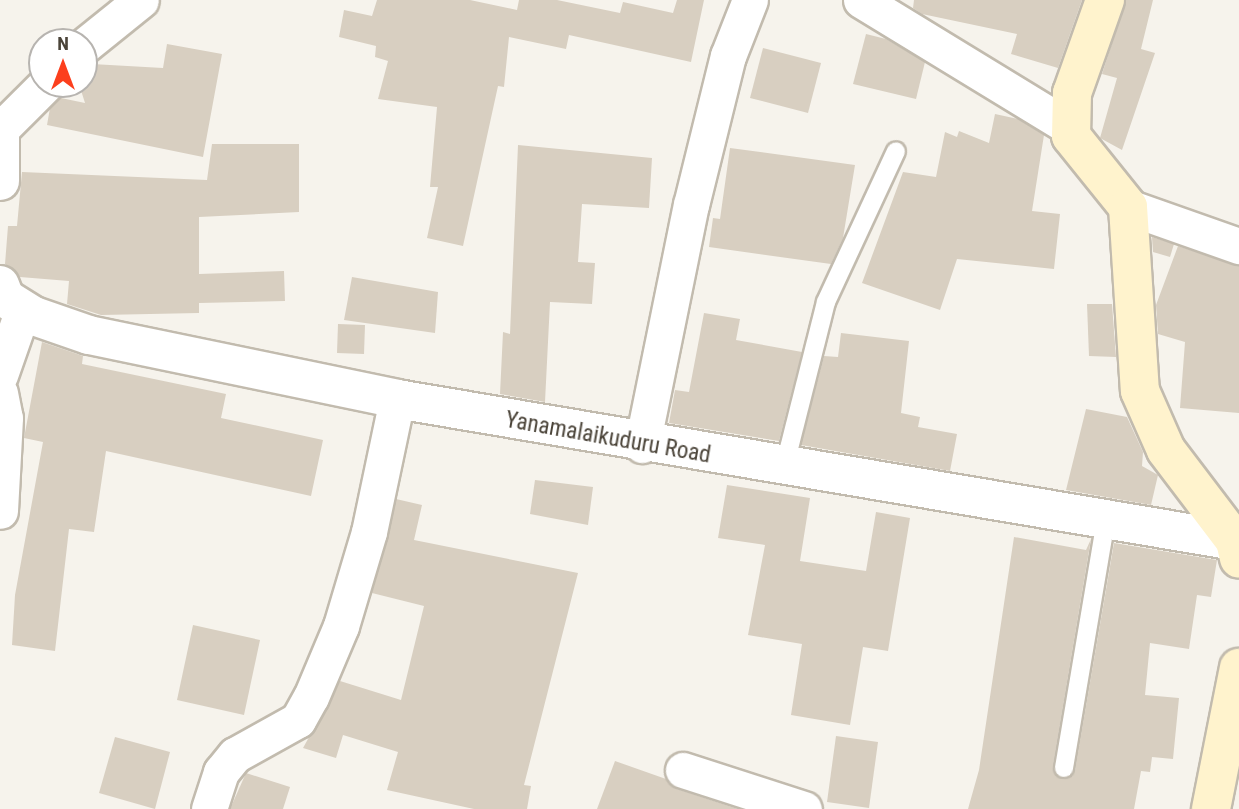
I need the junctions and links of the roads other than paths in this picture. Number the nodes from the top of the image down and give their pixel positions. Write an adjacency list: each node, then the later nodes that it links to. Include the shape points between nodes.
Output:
1 (141, 0): 5 (street)
2 (750, 0): 17 (street, via 728,56 688,218)
3 (861, 0): 8 (street)
4 (1105, 0): 8 (main road, via 1072,93)
5 (97, 23)
6 (31, 98): 7 (street)
7 (1, 127): 10 (street)
8 (1069, 127): 11 (main road, via 1074,141)
9 (896, 151): 18 (lane, via 826,302)
10 (0, 181)
11 (1128, 208): 12 (street); 21 (main road, via 1140,391 1166,450)
12 (1239, 246)
13 (12, 297): 14 (street); 16 (street, Yanamalaikuduru Road, via 89,335)
14 (0, 375)
15 (0, 393): 19 (street, via 5,418)
16 (397, 399): 17 (street, Yanamalaikuduru Road); 25 (street, via 369,532 341,625 311,696 298,720 235,755 221,772)
17 (642, 445): 18 (street, Yanamalaikuduru Road)
18 (784, 468): 20 (street, Yanamalaikuduru Road)
19 (0, 511)
20 (1106, 520): 21 (street, Yanamalaikuduru Road); 23 (lane)
21 (1238, 547)
22 (1239, 668): 27 (main road)
23 (1064, 768)
24 (683, 770): 26 (street)
25 (209, 809)
26 (804, 809)
27 (1211, 809)

